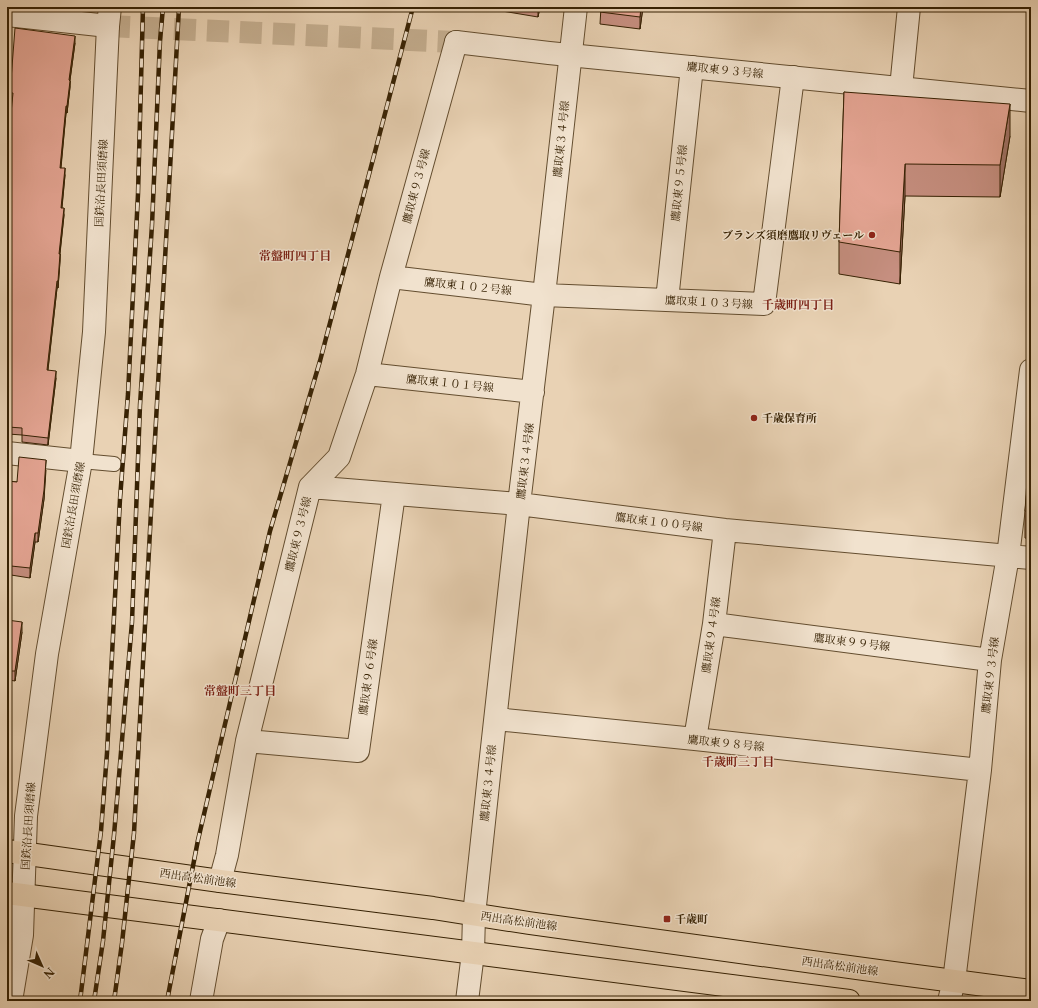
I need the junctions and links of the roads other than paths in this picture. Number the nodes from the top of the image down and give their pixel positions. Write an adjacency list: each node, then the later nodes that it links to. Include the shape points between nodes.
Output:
1 (576, 7): 5 (street, 鷹取東３４号線)
2 (909, 7): 8 (street)
3 (7, 15): 4 (street)
4 (109, 17): 17 (street, 国鉄沿長田須磨線, via 94,332)
5 (570, 54): 6 (street, 鷹取東９３号線); 10 (street, 鷹取東９３号線, via 456,42); 11 (street, 鷹取東３４号線)
6 (692, 67): 7 (street, 鷹取東９３号線); 12 (street, 鷹取東９５号線)
7 (794, 77): 8 (street, 鷹取東９３号線); 12 (street, 鷹取東１０３号線, via 764,304)
8 (901, 88): 9 (street, 鷹取東９３号線)
9 (1031, 101)
10 (391, 277): 11 (street, 鷹取東１０２号線); 14 (street, 鷹取東９３号線)
11 (544, 295): 12 (street, 鷹取東１０３号線); 15 (street, 鷹取東３４号線)
12 (667, 300)
13 (1031, 370): 23 (street, 鷹取東９３号線)
14 (367, 374): 15 (street, 鷹取東１０１号線); 19 (street, 鷹取東９３号線, via 339,457)
15 (533, 392): 21 (street, 鷹取東３４号線)
16 (7, 453): 17 (street)
17 (81, 461): 18 (lane); 31 (street, 国鉄沿長田須磨線, via 47,654 26,816)
18 (114, 464)
19 (305, 486): 20 (street, 鷹取東１００号線); 29 (street, 鷹取東９３号線)
20 (394, 494): 21 (street, 鷹取東１００号線); 29 (street, 鷹取東９６号線, via 358,751)
21 (520, 504): 22 (street, 鷹取東１００号線); 27 (street, 鷹取東３４号線)
22 (725, 530): 23 (street, 鷹取東１００号線); 25 (street, 鷹取東９４号線)
23 (1008, 556): 24 (street, 鷹取東１００号線); 26 (street, 鷹取東９３号線)
24 (1031, 558)
25 (714, 624): 26 (street, 鷹取東９９号線); 28 (street, 鷹取東９４号線)
26 (990, 660): 30 (street, 鷹取東９３号線)
27 (496, 719): 28 (street, 鷹取東９８号線); 34 (street, 鷹取東３４号線)
28 (695, 739): 30 (street, 鷹取東９８号線)
29 (247, 741): 32 (street, 鷹取東９３号線)
30 (980, 770): 38 (street, 鷹取東９３号線)
31 (16, 852): 32 (main road, 西出高松前池線); 33 (street, 国鉄沿長田須磨線)
32 (220, 881): 34 (main road, 西出高松前池線)
33 (15, 894): 35 (main road); 39 (street, 国鉄沿長田須磨線, via 22,935)
34 (474, 915): 36 (street, 鷹取東３４号線); 38 (main road, 西出高松前池線)
35 (219, 920): 36 (main road); 40 (street, via 212,939)
36 (473, 953): 41 (street, 鷹取東３４号線); 42 (main road)
37 (1031, 990): 38 (main road, 西出高松前池線)
38 (951, 991)
39 (11, 1001)
40 (201, 1001)
41 (468, 1001)
42 (850, 1001)

